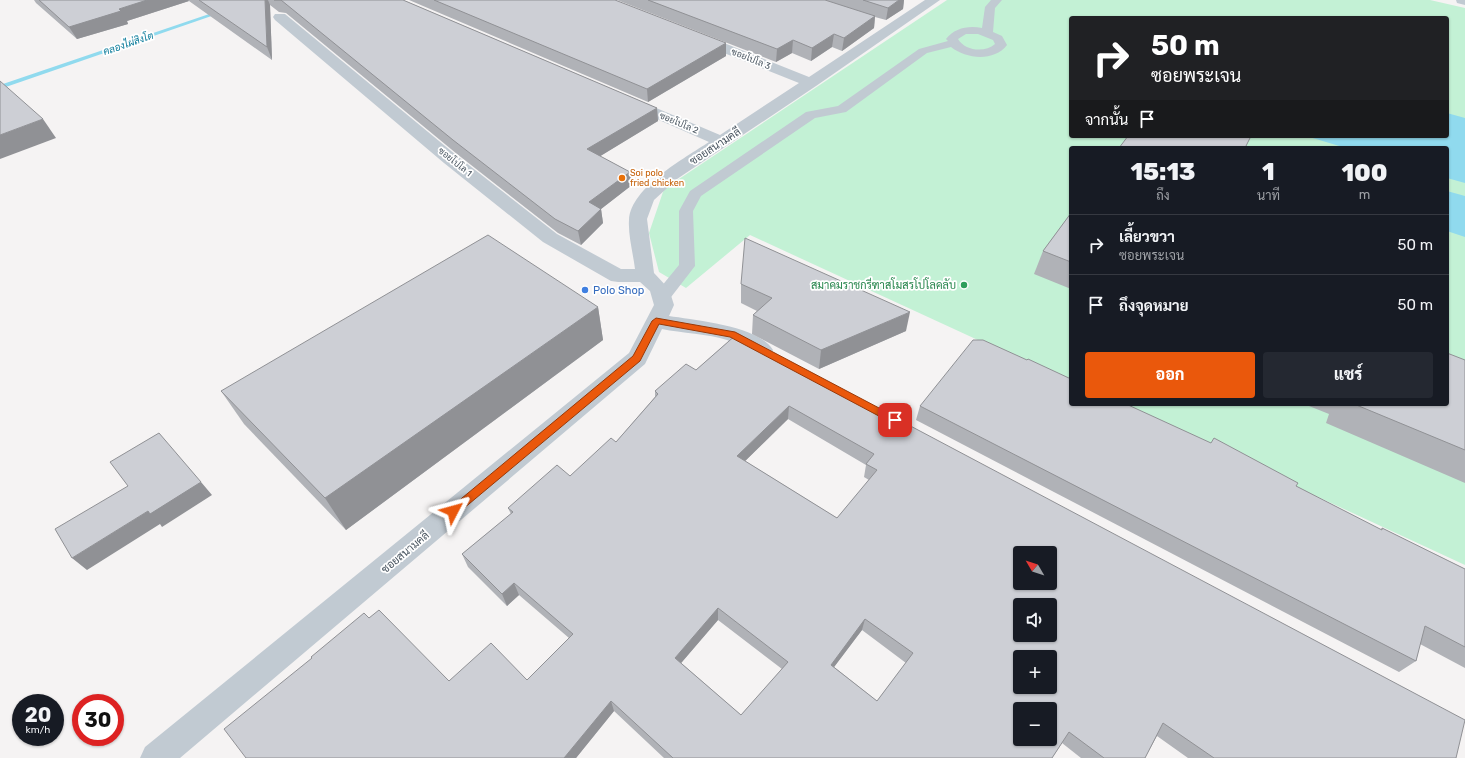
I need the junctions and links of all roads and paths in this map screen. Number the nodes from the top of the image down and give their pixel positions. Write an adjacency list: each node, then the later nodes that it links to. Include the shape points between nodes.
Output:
1 (934, 0): 7 (street, ซอยสนามคลี, via 883,26)
2 (998, 0): 4 (lane, via 990,7)
3 (280, 17): 10 (street, ซอยโปโล 1, via 438,149 550,238 618,276)
4 (987, 33): 6 (lane, via 964,31 954,36); 6 (lane, via 998,38 1000,42 1001,45 994,51 970,52)
5 (690, 35): 7 (street, ซอยโปโล 3)
6 (953, 43): 11 (lane, via 923,51 842,109 811,115 695,194 686,211 687,266)
7 (811, 83): 9 (street, ซอยสนามคลี)
8 (620, 98): 9 (street, ซอยโปโล 2)
9 (722, 142): 10 (street, ซอยสนามคลี, via 671,175 646,198 638,220)
10 (645, 276): 11 (street, via 659,289)
11 (662, 297): 12 (street, ซอยสนามคลี, via 664,305)
12 (656, 321): 13 (street, via 732,334); 14 (street, ซอยสนามคลี, via 637,358)
13 (781, 360)
14 (156, 758)

